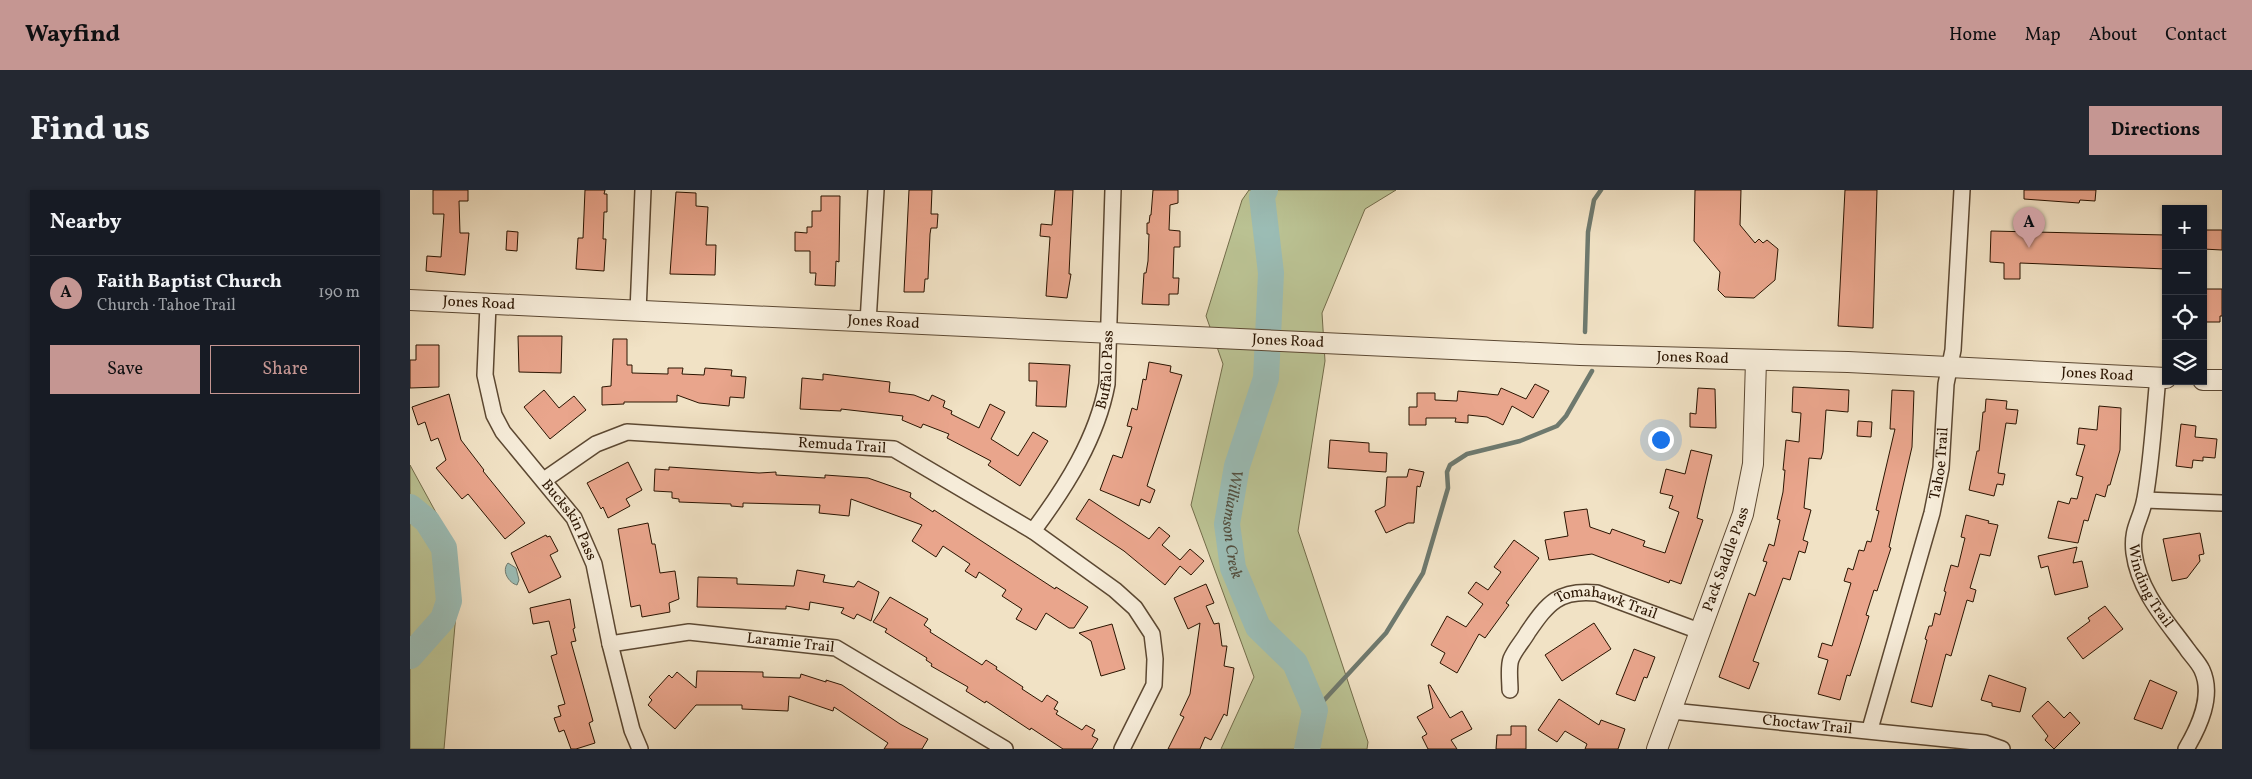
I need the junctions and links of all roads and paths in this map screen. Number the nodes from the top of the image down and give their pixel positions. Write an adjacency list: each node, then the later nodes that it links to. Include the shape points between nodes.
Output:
1 (642, 190): 7 (street)
2 (876, 190): 8 (street)
3 (1113, 190): 9 (street, Buffalo Pass)
4 (1962, 190): 11 (street, Tahoe Trail)
5 (410, 300): 6 (street, Jones Road)
6 (488, 305): 7 (street, Jones Road); 15 (street, Buckskin Pass, via 485,375 494,415 503,432)
7 (638, 312): 8 (street, Jones Road)
8 (868, 322): 9 (street, Jones Road)
9 (1108, 333): 10 (street, Jones Road); 18 (street, Buffalo Pass, via 1107,384 1090,440)
10 (1756, 360): 11 (street, Jones Road); 19 (street, Pack Saddle Pass, via 1753,464 1749,487 1743,514)
11 (1950, 368): 12 (street, Jones Road); 23 (street, Tahoe Trail, via 1946,384 1941,468 1932,513)
12 (2162, 378): 16 (street, Winding Trail)
13 (2207, 380): 14 (street)
14 (2222, 380)
15 (544, 480): 18 (street, Remuda Trail, via 596,444 627,432 894,449); 20 (street, Buckskin Pass, via 574,518 594,564)
16 (2145, 500): 17 (street); 29 (street, Winding Trail, via 2134,530 2139,576 2150,599 2203,670 2204,710)
17 (2222, 503)
18 (1033, 531): 26 (street, Remuda Trail, via 1115,590 1135,608 1152,634 1154,685)
19 (1699, 631): 21 (street, Tomahawk Trail, via 1597,593 1565,594 1540,614 1510,660); 22 (street, Pack Saddle Pass)
20 (610, 644): 24 (street, Buckskin Pass); 25 (street, Laramie Trail, via 689,632 836,648)
21 (1510, 690)
22 (1672, 711): 23 (street, Choctaw Trail); 27 (street, Pack Saddle Pass)
23 (1870, 730): 28 (street, Choctaw Trail, via 1985,743)
24 (640, 749)
25 (1005, 749)
26 (1122, 749)
27 (1657, 749)
28 (2002, 749)
29 (2186, 749)

